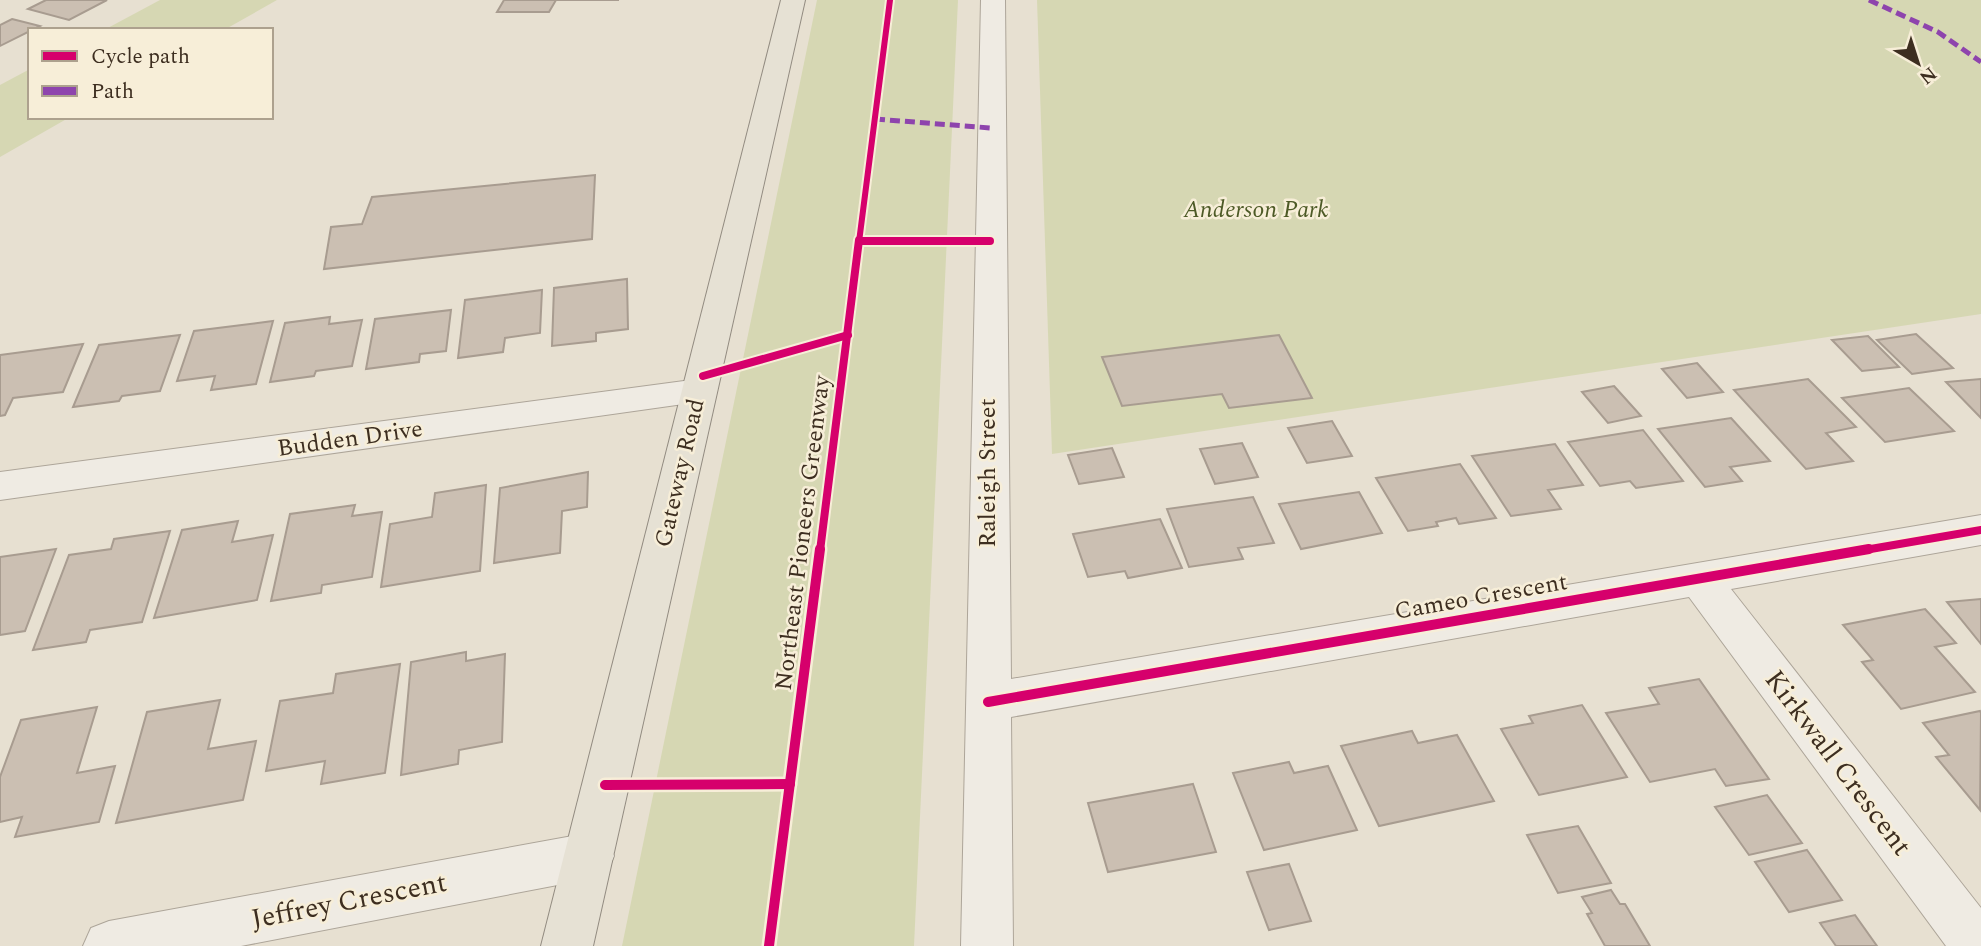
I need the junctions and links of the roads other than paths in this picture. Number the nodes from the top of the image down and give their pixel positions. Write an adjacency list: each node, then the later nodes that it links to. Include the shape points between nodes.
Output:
1 (793, 0): 3 (main road, Gateway Road)
2 (993, 0): 7 (street, Raleigh Street)
3 (699, 391): 4 (street, Budden Drive); 8 (main road, Gateway Road)
4 (0, 486)
5 (1981, 530): 6 (street, Cameo Crescent)
6 (1699, 579): 7 (street, Cameo Crescent); 12 (street, Kirkwall Crescent)
7 (988, 702): 11 (street, Raleigh Street)
8 (589, 856): 9 (street, Jeffrey Crescent); 10 (main road, Gateway Road)
9 (109, 946)
10 (567, 946)
11 (987, 946)
12 (1978, 946)

